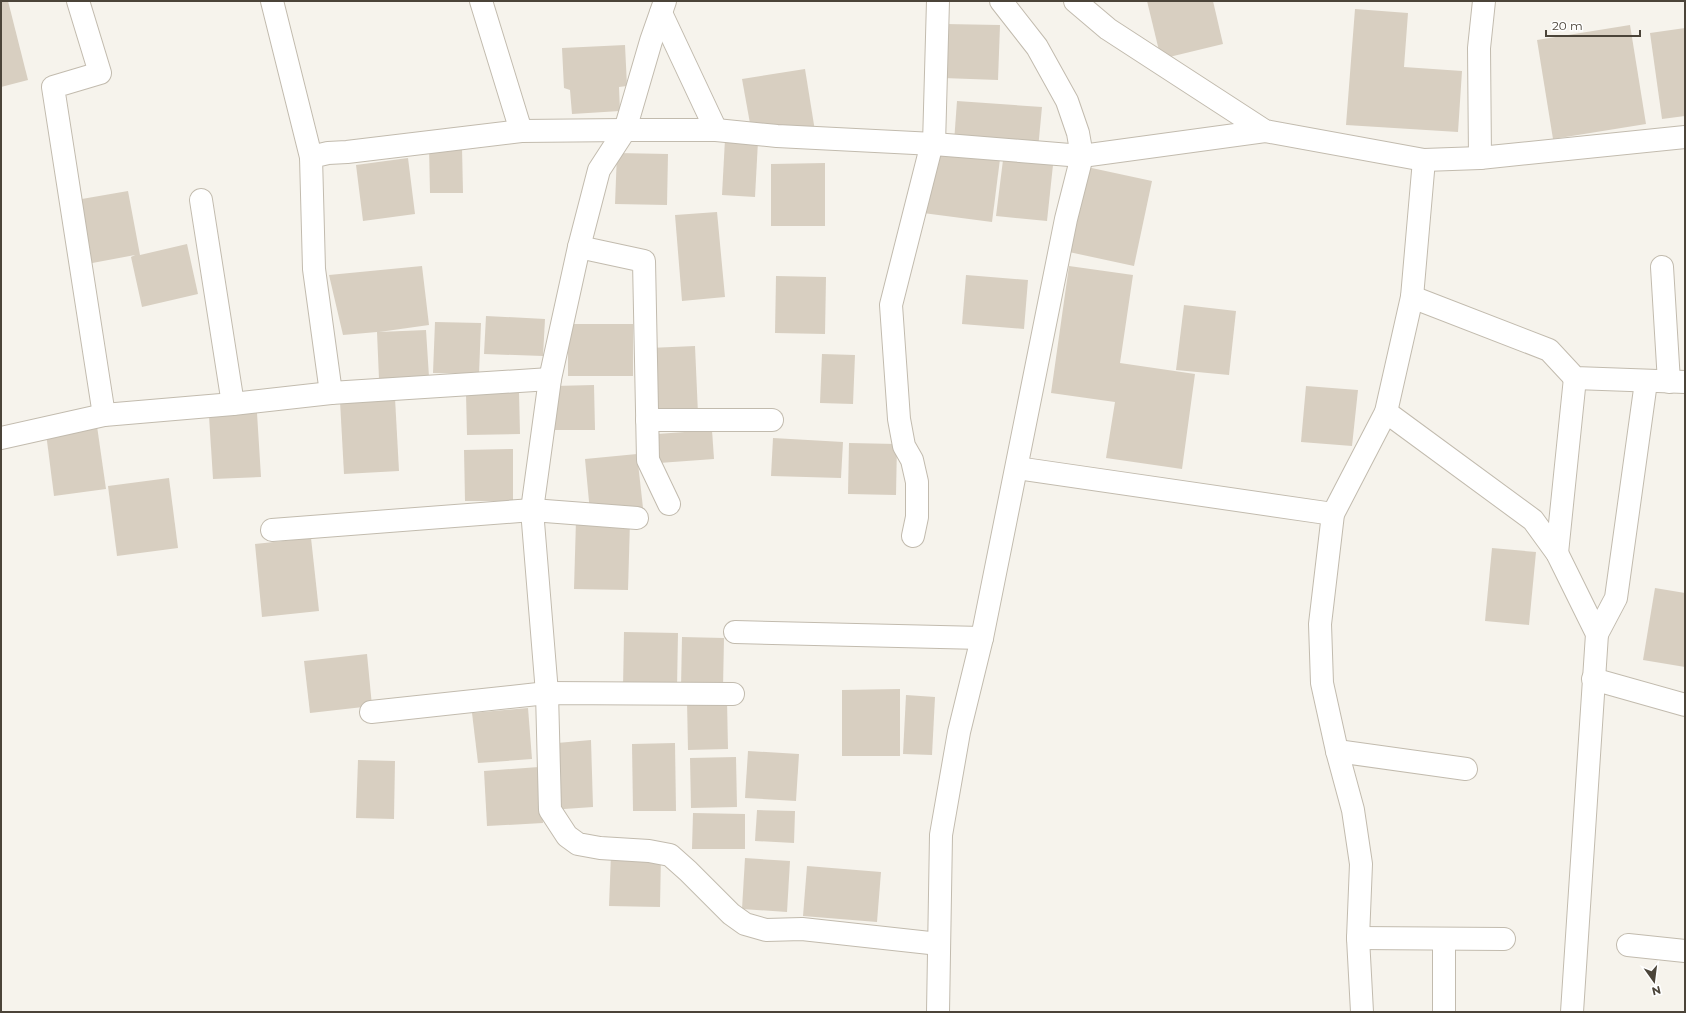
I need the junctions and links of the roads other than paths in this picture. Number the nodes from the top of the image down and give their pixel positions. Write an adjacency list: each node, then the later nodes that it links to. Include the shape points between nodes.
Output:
1 (78, 1): 30 (street, via 100,73 53,87)
2 (272, 1): 16 (street)
3 (481, 1): 11 (street)
4 (938, 1): 14 (street)
5 (1001, 1): 15 (street, via 1037,47 1067,101 1078,133)
6 (1075, 1): 12 (street, via 1108,29)
7 (1484, 1): 17 (street, via 1479,48)
8 (663, 7): 9 (street); 10 (street)
9 (625, 130): 10 (street); 11 (street); 20 (street, via 599,170)
10 (716, 130): 14 (street, via 777,136)
11 (521, 131): 16 (street, via 328,153)
12 (1264, 131): 15 (street); 18 (street)
13 (1685, 137): 17 (street)
14 (934, 144): 15 (street); 40 (street, via 930,151 891,305 899,419 904,446 912,460 917,482)
15 (1082, 156): 34 (street, via 1066,219)
16 (311, 158): 27 (street, via 314,269)
17 (1480, 158): 18 (street)
18 (1424, 160): 22 (street)
19 (201, 200): 28 (street)
20 (579, 247): 24 (street); 31 (street, via 644,261)
21 (1662, 267): 26 (street)
22 (1412, 297): 23 (street, via 1550,350); 29 (street)
23 (1574, 378): 25 (street); 41 (street)
24 (550, 379): 27 (street); 36 (street)
25 (1646, 382): 26 (street); 43 (street, via 1616,598)
26 (1677, 382)
27 (331, 393): 28 (street)
28 (233, 404): 30 (street)
29 (1386, 412): 37 (street); 41 (street, via 1533,520)
30 (104, 415): 33 (street)
31 (647, 420): 32 (street); 35 (street, via 648,460)
32 (772, 420)
33 (1, 438)
34 (1017, 468): 37 (street); 44 (street)
35 (669, 504)
36 (532, 510): 38 (street); 39 (street); 46 (street)
37 (1333, 514): 50 (street, via 1320,624 1322,683)
38 (637, 518)
39 (272, 530)
40 (914, 536)
41 (1557, 553): 43 (street)
42 (735, 632): 44 (street)
43 (1597, 634): 45 (street)
44 (982, 638): 55 (street, via 959,732 941,835)
45 (1593, 679): 48 (street); 61 (street)
46 (547, 693): 47 (street); 49 (street); 55 (street, via 550,810 566,836 578,844 670,855 731,914 745,924 766,930 802,929)
47 (733, 694)
48 (1685, 705)
49 (371, 712)
50 (1337, 751): 51 (street); 52 (street, via 1353,810 1361,864)
51 (1466, 769)
52 (1358, 938): 53 (street); 59 (street)
53 (1444, 939): 54 (street); 60 (street)
54 (1504, 939)
55 (939, 944): 58 (street)
56 (1628, 945): 57 (street)
57 (1685, 951)
58 (938, 1012)
59 (1362, 1012)
60 (1444, 1012)
61 (1572, 1012)

